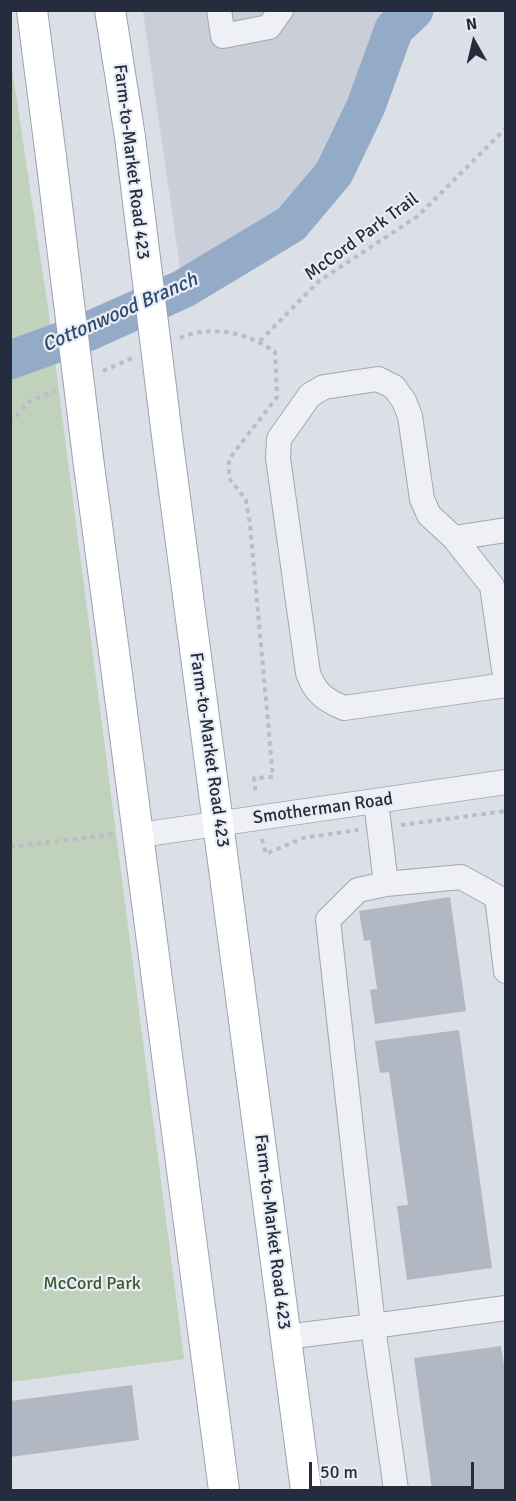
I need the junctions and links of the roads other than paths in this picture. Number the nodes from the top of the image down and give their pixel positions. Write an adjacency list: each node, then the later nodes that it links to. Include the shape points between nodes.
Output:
1 (32, 10): 11 (main road, bridge)
2 (110, 10): 10 (main road, Farm-to-Market Road 423, bridge)
3 (219, 10): 4 (street, via 223,36 269,27)
4 (281, 10)
5 (506, 530): 6 (street)
6 (454, 538): 7 (street, via 492,586); 7 (street, via 429,515 422,499 410,417 394,387 378,379 324,387 310,395 279,439 278,458 313,687 325,700 344,708)
7 (506, 684)
8 (506, 782): 9 (street, Smotherman Road)
9 (376, 801): 10 (street, Smotherman Road); 12 (street)
10 (219, 825): 11 (street, Smotherman Road); 16 (main road, Farm-to-Market Road 423)
11 (130, 834): 17 (main road, via 165,1055)
12 (386, 884): 13 (street, via 461,877 497,897); 15 (street, via 358,890 328,920)
13 (506, 971)
14 (506, 1308): 15 (street)
15 (373, 1326): 16 (street); 19 (street)
16 (286, 1338): 18 (main road, Farm-to-Market Road 423)
17 (224, 1491)
18 (306, 1491)
19 (396, 1491)

